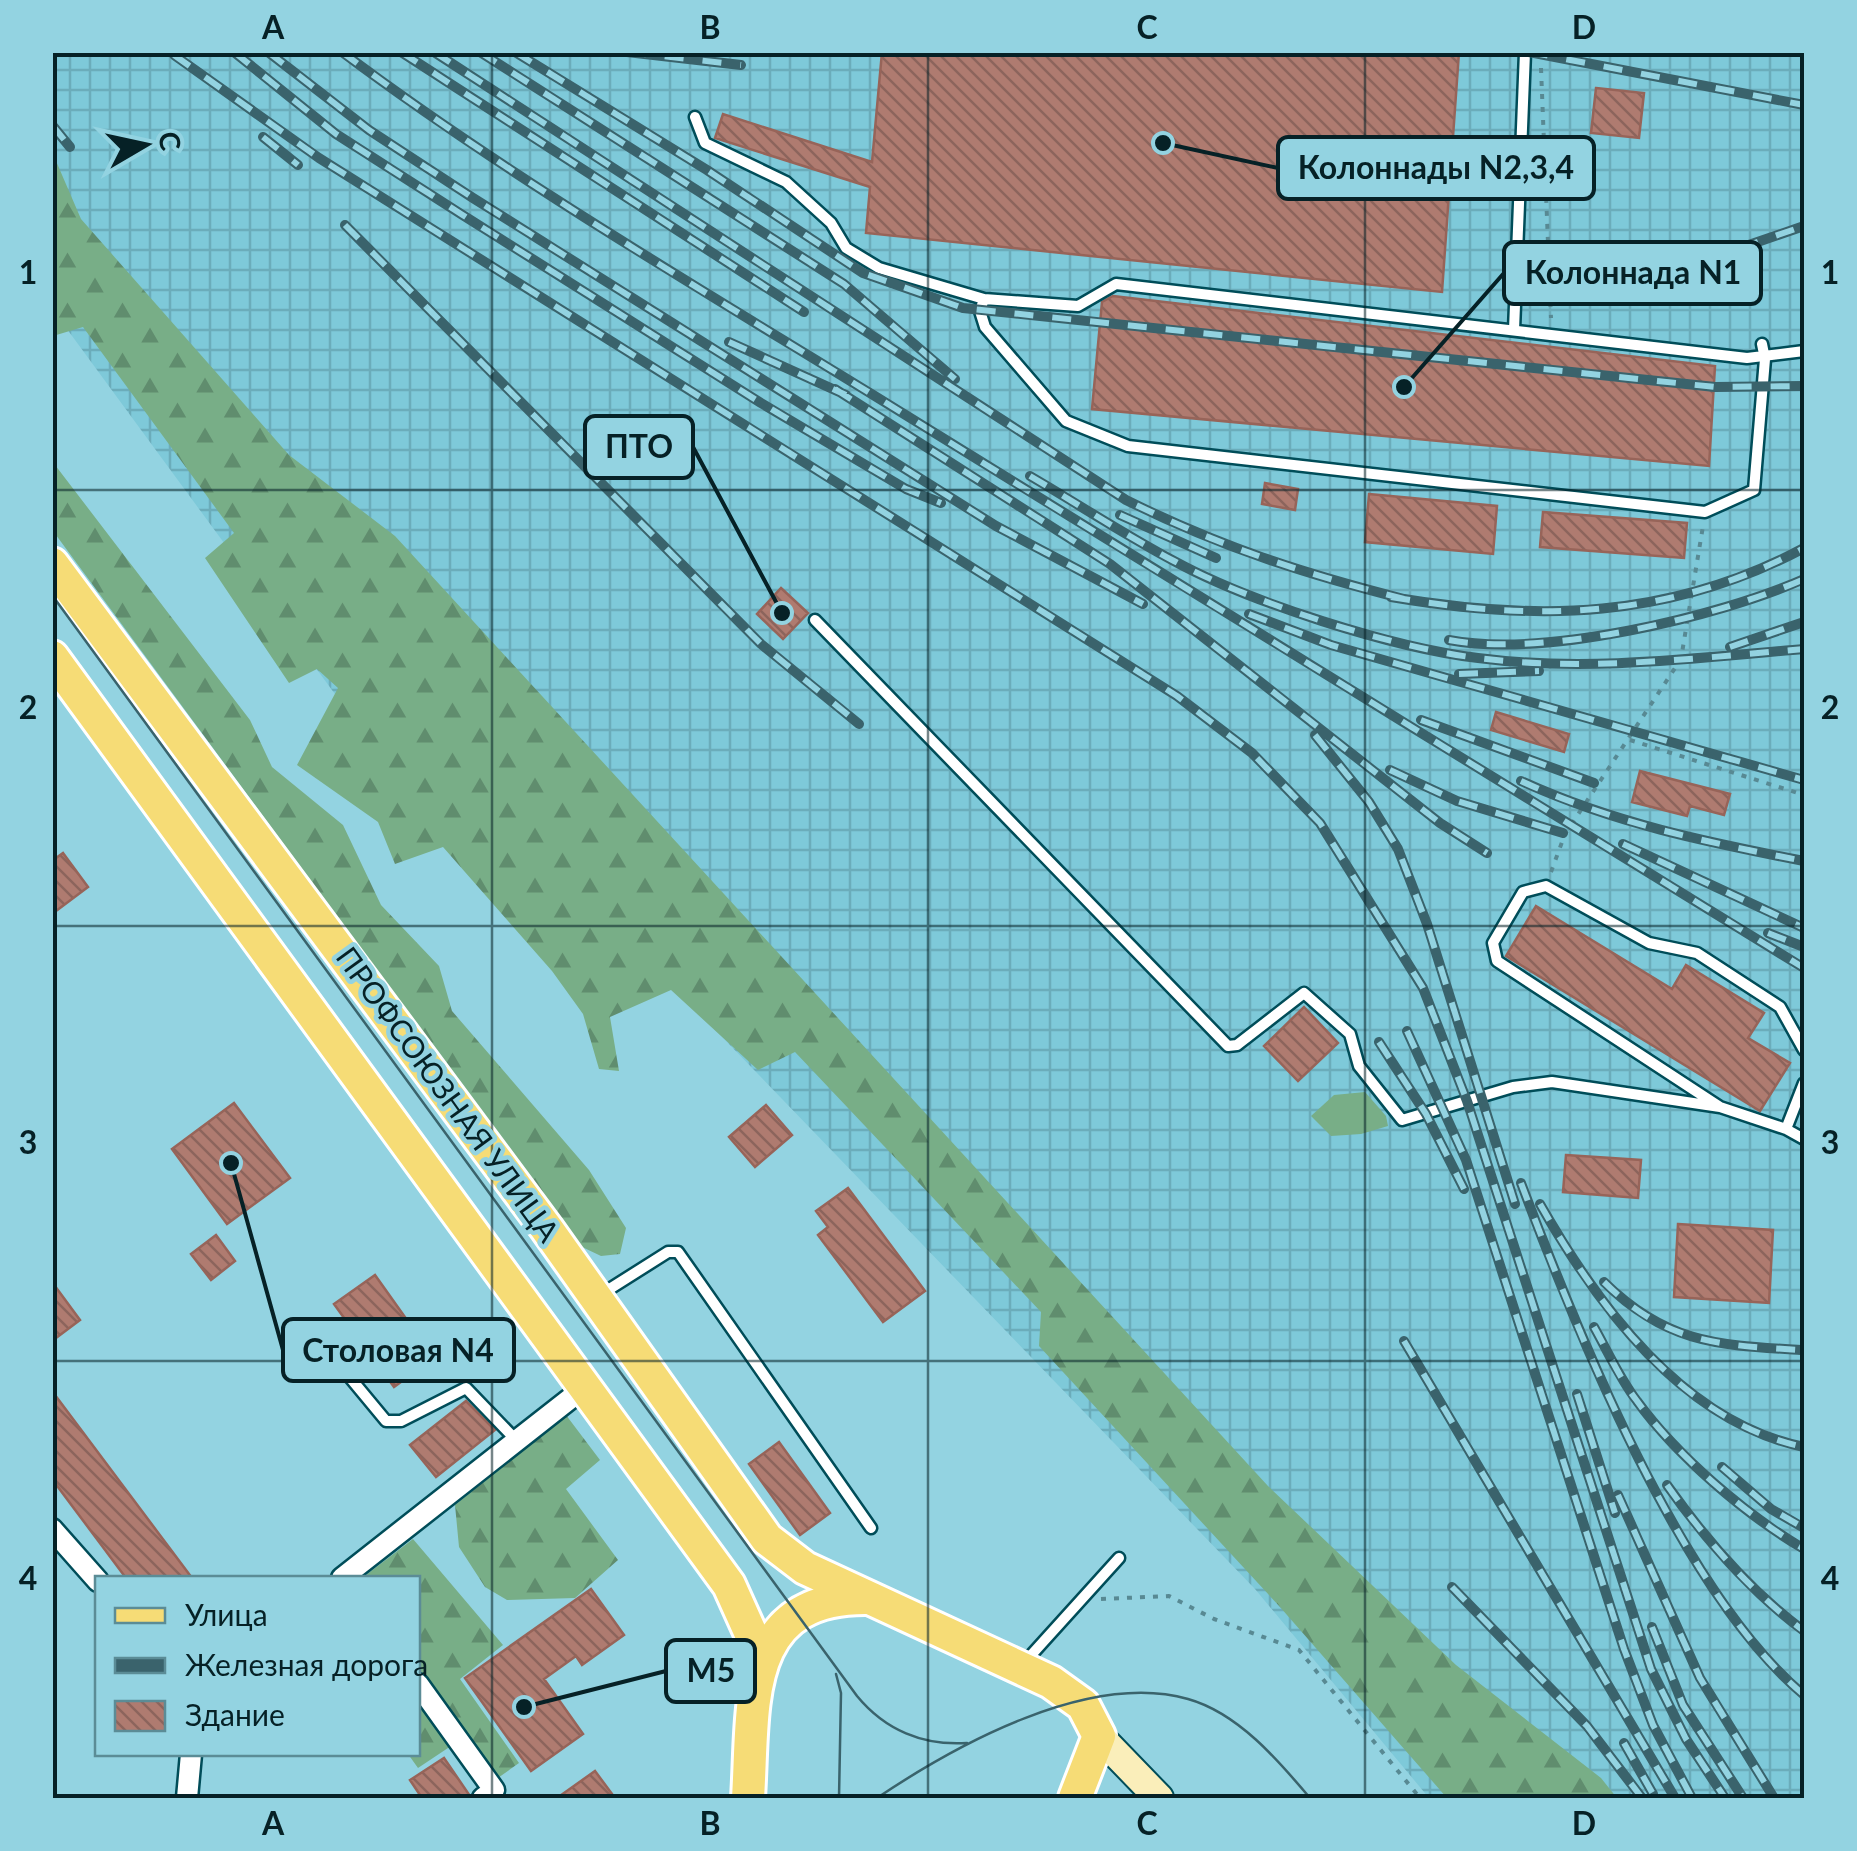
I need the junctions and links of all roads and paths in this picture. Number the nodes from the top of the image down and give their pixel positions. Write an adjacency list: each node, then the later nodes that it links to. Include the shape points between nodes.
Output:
1 (1525, 52): 6 (lane)
2 (1541, 54): 5 (path)
3 (695, 117): 4 (lane, via 705,144 786,182 831,223 846,248 880,268)
4 (984, 299): 6 (lane, via 1078,306 1116,284); 10 (lane, via 986,327 1066,420 1128,446)
5 (1551, 326)
6 (1514, 330): 9 (lane)
7 (1762, 344): 9 (lane)
8 (1804, 350): 9 (lane)
9 (1765, 359): 10 (lane, via 1754,490)
10 (1705, 512): 14 (path, via 1681,659)
11 (52, 564): 22 (main road, ПРОФСОЮЗНАЯ УЛИЦА)
12 (815, 620): 19 (lane, via 1228,1046 1304,992 1350,1034 1359,1066 1402,1120 1552,1082)
13 (52, 657): 24 (main road, ПРОФСОЮЗНАЯ УЛИЦА)
14 (1630, 740): 15 (path); 16 (path, via 1565,834)
15 (1804, 795)
16 (1546, 886): 17 (lane, via 1649,943 1696,953 1780,1007); 19 (lane, via 1523,892 1493,943 1494,958)
17 (1804, 1050)
18 (1804, 1083): 20 (lane)
19 (1720, 1106): 20 (lane)
20 (1786, 1129): 21 (lane)
21 (1804, 1139)
22 (595, 1298): 26 (lane, via 678,1252); 31 (main road, ПРОФСОЮЗНАЯ УЛИЦА, via 768,1539 805,1568)
23 (318, 1339): 25 (lane, via 386,1421 401,1421 466,1388)
24 (585, 1387): 25 (street); 34 (main road, ПРОФСОЮЗНАЯ УЛИЦА, via 729,1585 751,1634)
25 (516, 1441): 29 (street)
26 (871, 1528)
27 (52, 1529): 30 (street)
28 (1119, 1558): 32 (lane)
29 (345, 1576)
30 (95, 1577)
31 (864, 1598): 33 (main road, ПРОФСОЮЗНАЯ УЛИЦА); 34 (main road, via 837,1598 794,1618 769,1639)
32 (1081, 1600): 33 (lane); 43 (path, via 1170,1596 1298,1650)
33 (1020, 1668): 36 (main road, ПРОФСОЮЗНАЯ УЛИЦА, via 1084,1705)
34 (756, 1671): 40 (main road)
35 (420, 1687): 39 (street, via 494,1790)
36 (1100, 1736): 41 (main road); 42 (main road)
37 (191, 1756): 38 (street)
38 (187, 1798)
39 (483, 1798)
40 (748, 1798)
41 (1075, 1798)
42 (1159, 1798)
43 (1420, 1798)

